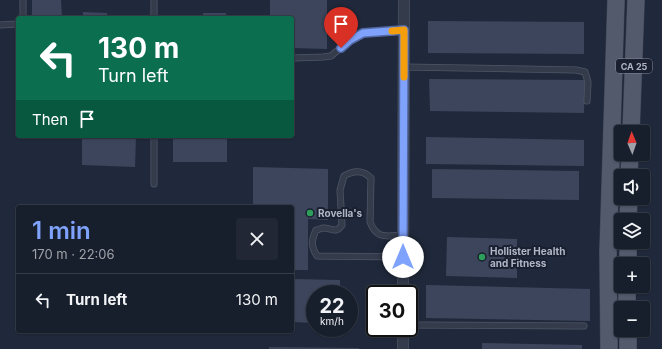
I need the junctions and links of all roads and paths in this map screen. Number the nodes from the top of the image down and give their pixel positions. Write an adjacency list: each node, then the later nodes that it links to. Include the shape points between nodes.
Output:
1 (23, 0): 6 (lane)
2 (154, 0): 7 (lane)
3 (404, 0): 10 (street)
4 (616, 0): 25 (main road, CA 25, via 608,252)
5 (636, 0): 14 (main road, CA 25)
6 (23, 16)
7 (154, 16)
8 (0, 24): 9 (lane)
9 (16, 24)
10 (404, 30): 11 (lane, via 363,33 331,56); 12 (street)
11 (294, 58)
12 (404, 67): 13 (lane, via 576,70 585,72 588,82); 17 (street)
13 (587, 101)
14 (631, 125)
15 (154, 138): 16 (lane)
16 (154, 184)
17 (403, 235): 18 (street); 18 (lane, via 377,234 370,222 371,178 366,173 350,172 344,176 340,190 342,225 335,231 323,228 316,230 312,248 317,256)
18 (403, 257): 19 (street)
19 (403, 285)
20 (418, 325): 21 (lane)
21 (584, 326)
22 (403, 337): 24 (street)
23 (628, 337): 26 (main road)
24 (403, 349)
25 (608, 349)
26 (628, 349)

